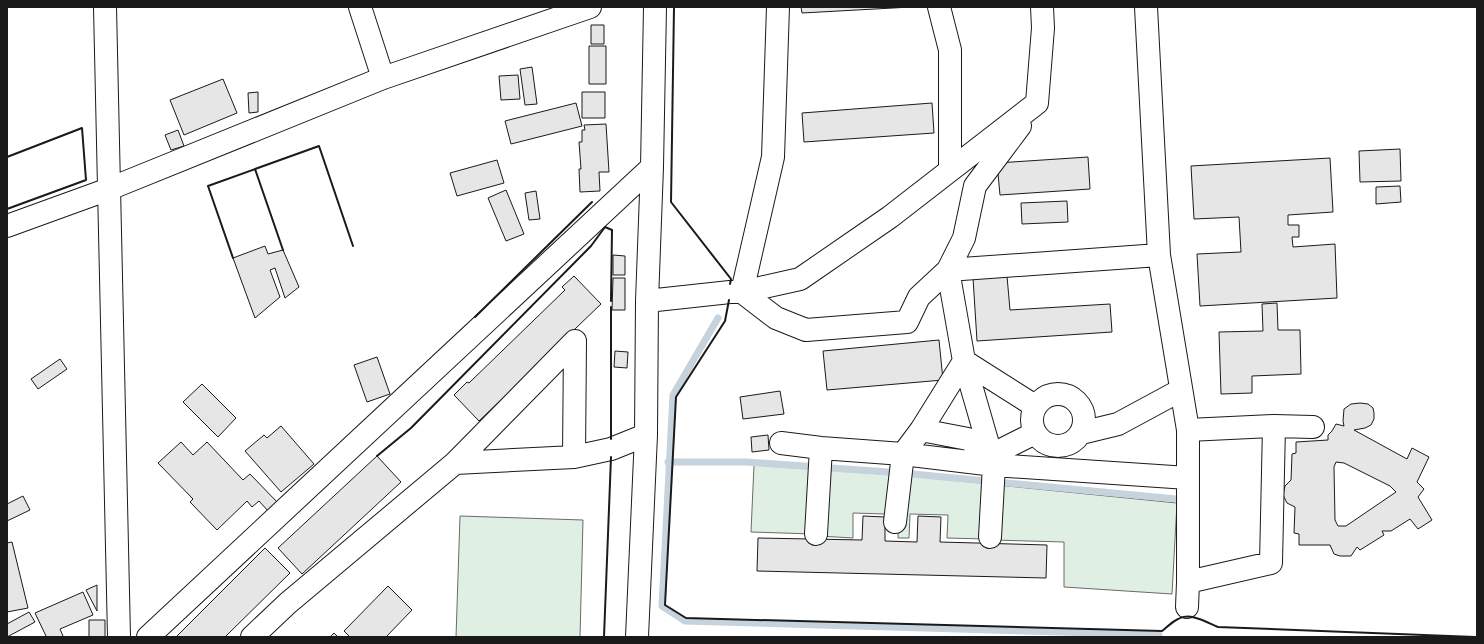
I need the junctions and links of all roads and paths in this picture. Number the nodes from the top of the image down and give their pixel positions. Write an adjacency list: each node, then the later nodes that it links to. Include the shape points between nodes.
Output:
1 (105, 7): 13 (street)
2 (360, 7): 9 (street)
3 (590, 7): 9 (street)
4 (655, 7): 11 (street)
5 (778, 7): 17 (street, via 773,157)
6 (939, 7): 12 (street, via 950,50)
7 (1042, 7): 10 (street)
8 (1146, 7): 15 (street)
9 (383, 78): 13 (street)
10 (1037, 103): 12 (street); 16 (street, via 975,186 964,238)
11 (652, 167): 18 (street); 42 (street)
12 (950, 170): 17 (street, via 890,217 800,279)
13 (109, 189): 14 (street); 41 (street)
14 (7, 226)
15 (1158, 255): 16 (street); 20 (street)
16 (948, 270): 17 (street, via 919,297 907,322 806,330 776,318); 19 (street)
17 (742, 292): 18 (street)
18 (647, 301): 28 (street)
19 (964, 361): 21 (street); 24 (street); 33 (street)
20 (1182, 390): 25 (street); 27 (street, via 1118,424)
21 (1035, 406): 26 (street, via 1032,415); 27 (street, via 1049,395 1067,395 1078,403 1084,415)
22 (1274, 426): 23 (street); 25 (street); 39 (street, via 1271,563)
23 (1313, 427)
24 (920, 430): 31 (street); 33 (street, via 968,439)
25 (1188, 430): 35 (street)
26 (1035, 433): 27 (street, via 1048,444 1058,446 1075,440); 33 (street)
27 (1081, 433)
28 (646, 435): 32 (street, via 611,449); 44 (street)
29 (781, 443): 30 (street)
30 (821, 448): 31 (street); 37 (street)
31 (903, 454): 33 (street); 36 (street)
32 (574, 457): 34 (street); 34 (street, via 575,341)
33 (993, 460): 35 (street); 38 (street)
34 (455, 463): 43 (street, via 288,603)
35 (1188, 478): 39 (street)
36 (895, 522)
37 (816, 534)
38 (990, 537)
39 (1188, 582): 40 (street)
40 (1187, 607)
41 (119, 637)
42 (148, 637)
43 (252, 637)
44 (637, 637)

